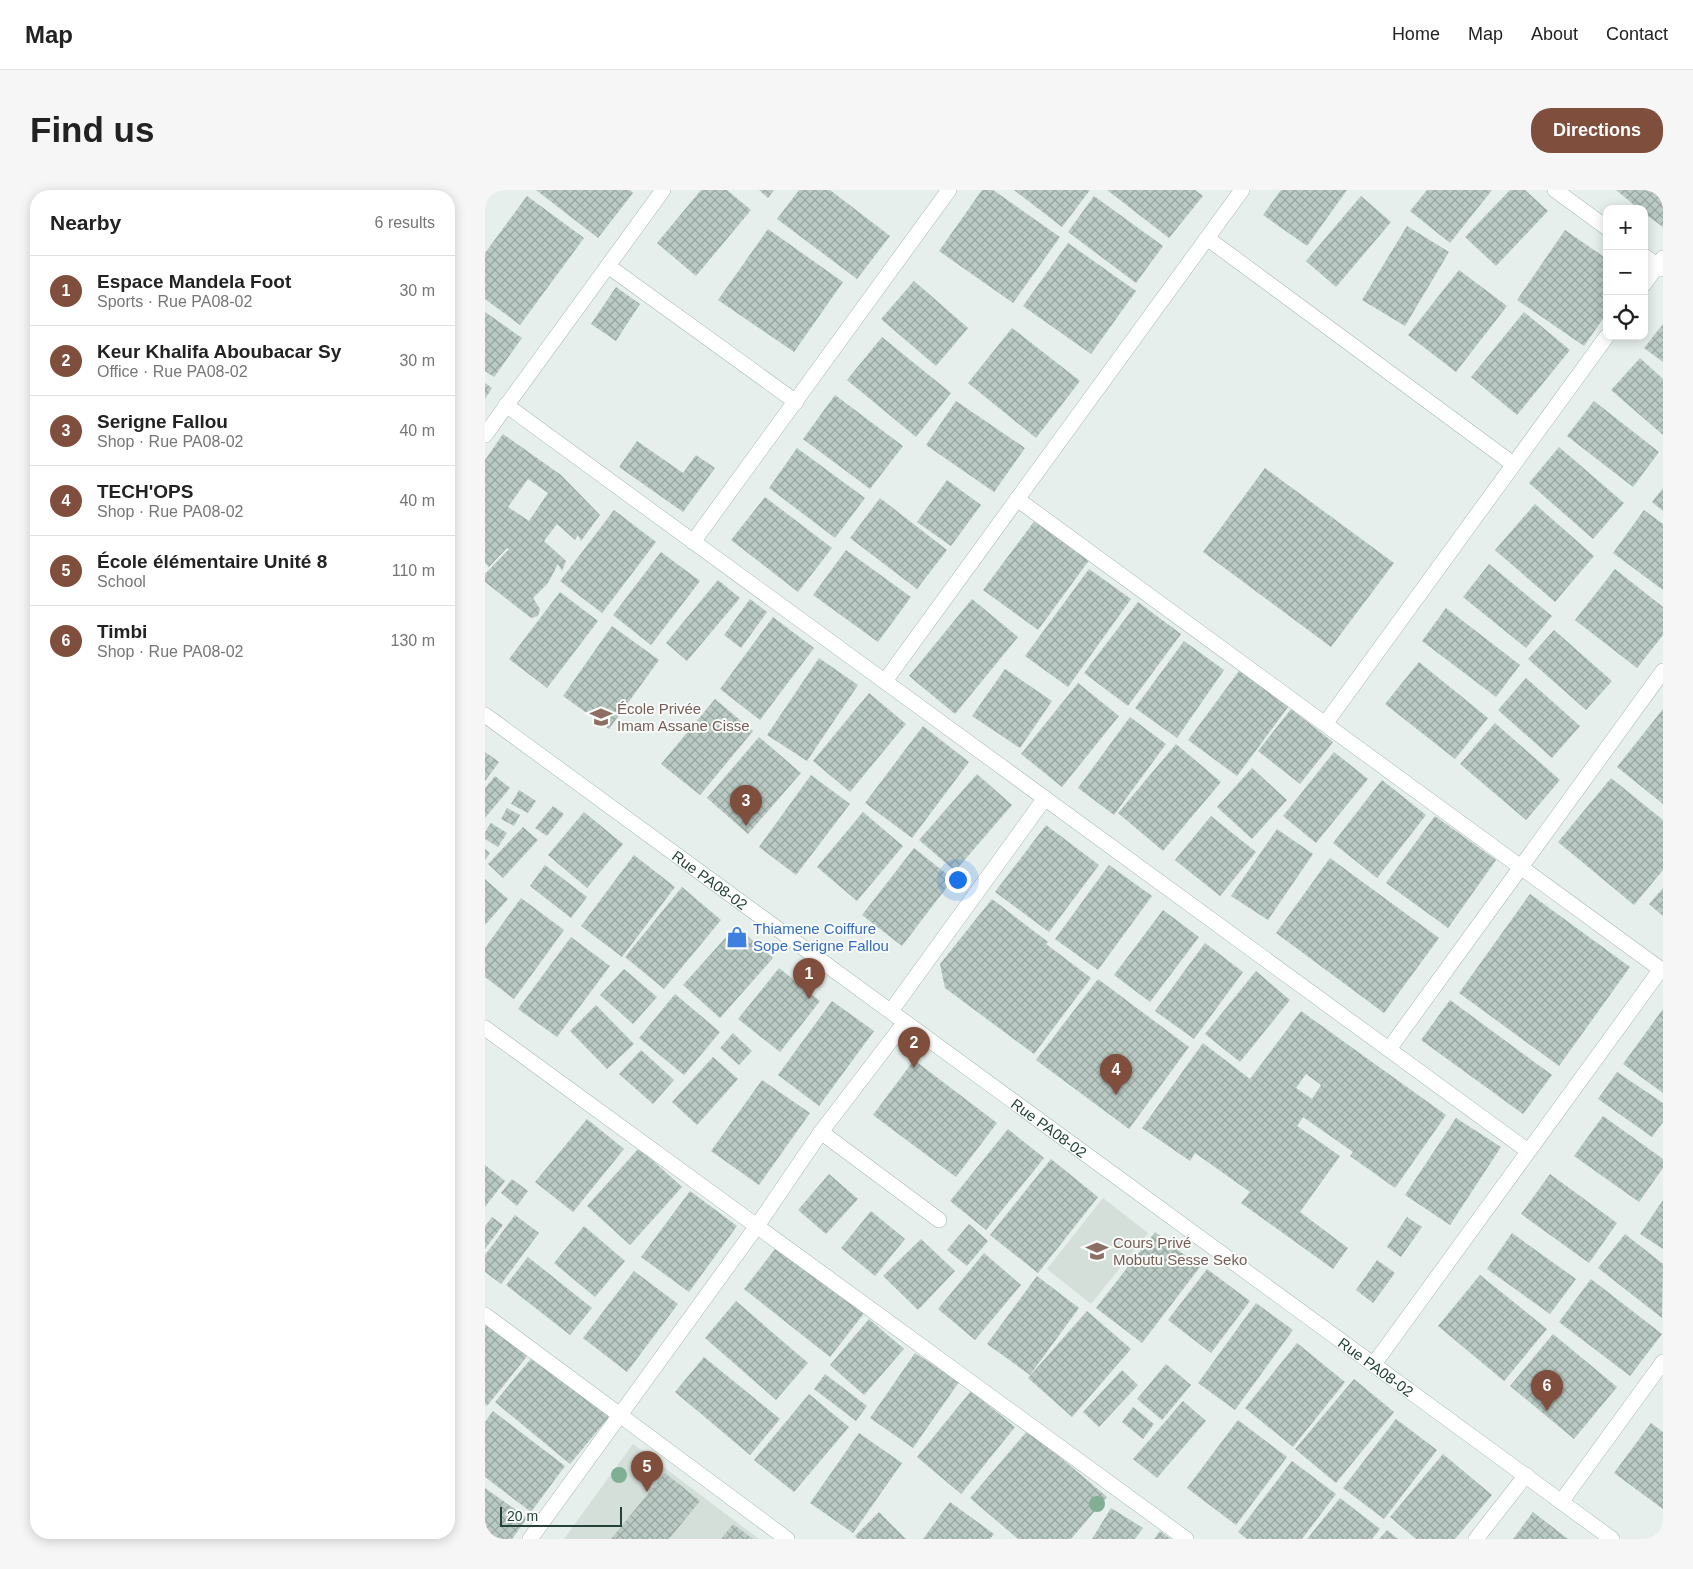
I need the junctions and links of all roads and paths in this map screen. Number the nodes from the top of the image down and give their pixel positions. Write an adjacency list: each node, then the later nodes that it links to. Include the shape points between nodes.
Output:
1 (663, 190): 9 (street)
2 (949, 190): 12 (street)
3 (1242, 190): 6 (street)
4 (1555, 190): 5 (street)
5 (1603, 225)
6 (1207, 238): 15 (street); 16 (street)
7 (1648, 258): 8 (street)
8 (1661, 264): 10 (street)
9 (608, 266): 12 (street); 13 (street)
10 (1648, 279)
11 (1604, 340): 15 (street)
12 (796, 402): 17 (street)
13 (506, 405): 14 (street); 17 (street)
14 (485, 435)
15 (1513, 464): 21 (street)
16 (1017, 499): 19 (street); 21 (street)
17 (693, 542): 19 (street)
18 (1662, 674): 23 (street)
19 (885, 681): 22 (street)
20 (485, 715): 25 (street, Rue PA08-02)
21 (1325, 724): 23 (street)
22 (1045, 798): 25 (street); 28 (street)
23 (1521, 867): 24 (street); 28 (street)
24 (1662, 970): 30 (street)
25 (891, 1011): 26 (street, Rue PA08-02)
26 (905, 1022): 29 (street); 35 (street, Rue PA08-02)
27 (485, 1028): 32 (street)
28 (1389, 1049): 30 (street)
29 (821, 1132): 31 (street); 32 (street)
30 (1528, 1151): 35 (street)
31 (939, 1220)
32 (757, 1226): 36 (street); 41 (street)
33 (485, 1315): 36 (street)
34 (1663, 1362): 38 (street)
35 (1373, 1364): 37 (street, Rue PA08-02)
36 (619, 1416): 39 (street); 40 (street)
37 (1526, 1475): 38 (street, Rue PA08-02); 42 (street)
38 (1561, 1502): 43 (street, Rue PA08-02)
39 (530, 1539)
40 (787, 1539)
41 (1186, 1539)
42 (1476, 1539)
43 (1612, 1539)

